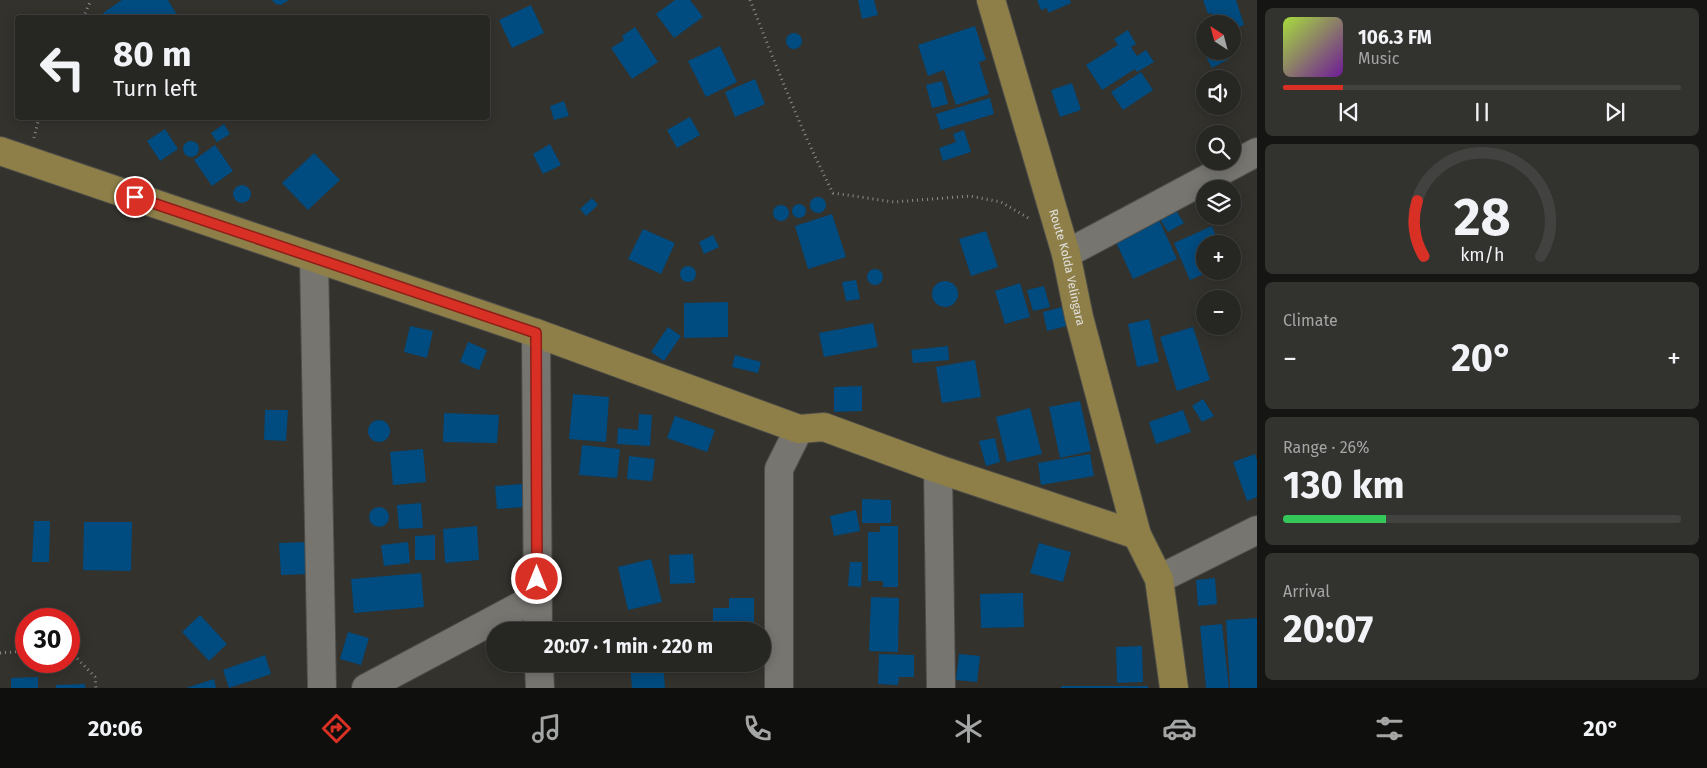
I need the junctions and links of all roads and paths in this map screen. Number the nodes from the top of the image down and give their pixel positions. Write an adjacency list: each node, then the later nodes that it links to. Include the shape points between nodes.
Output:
1 (91, 0): 4 (path)
2 (750, 0): 7 (path, via 833,193 894,202 970,196 1001,202)
3 (991, 0): 7 (main road, Route Kolda Velingara)
4 (84, 15)
5 (0, 151): 8 (main road)
6 (1257, 152): 7 (street)
7 (1064, 245): 13 (main road, Route Kolda Velingara, via 1079,317)
8 (314, 258): 9 (main road); 22 (street)
9 (536, 333): 10 (main road); 15 (street)
10 (799, 429): 11 (main road, via 824,427); 25 (street, via 780,469)
11 (938, 469): 13 (main road); 26 (street)
12 (1257, 530): 14 (street)
13 (1138, 535): 14 (main road, Route Kolda Velingara)
14 (1159, 579): 27 (main road, Route Kolda Velingara)
15 (537, 598): 16 (street); 23 (street)
16 (538, 622)
17 (15, 651): 18 (path)
18 (0, 652)
19 (80, 661): 21 (path, via 95,677)
20 (539, 672): 24 (street)
21 (96, 688)
22 (322, 688)
23 (366, 688)
24 (540, 688)
25 (779, 688)
26 (941, 688)
27 (1174, 688)

